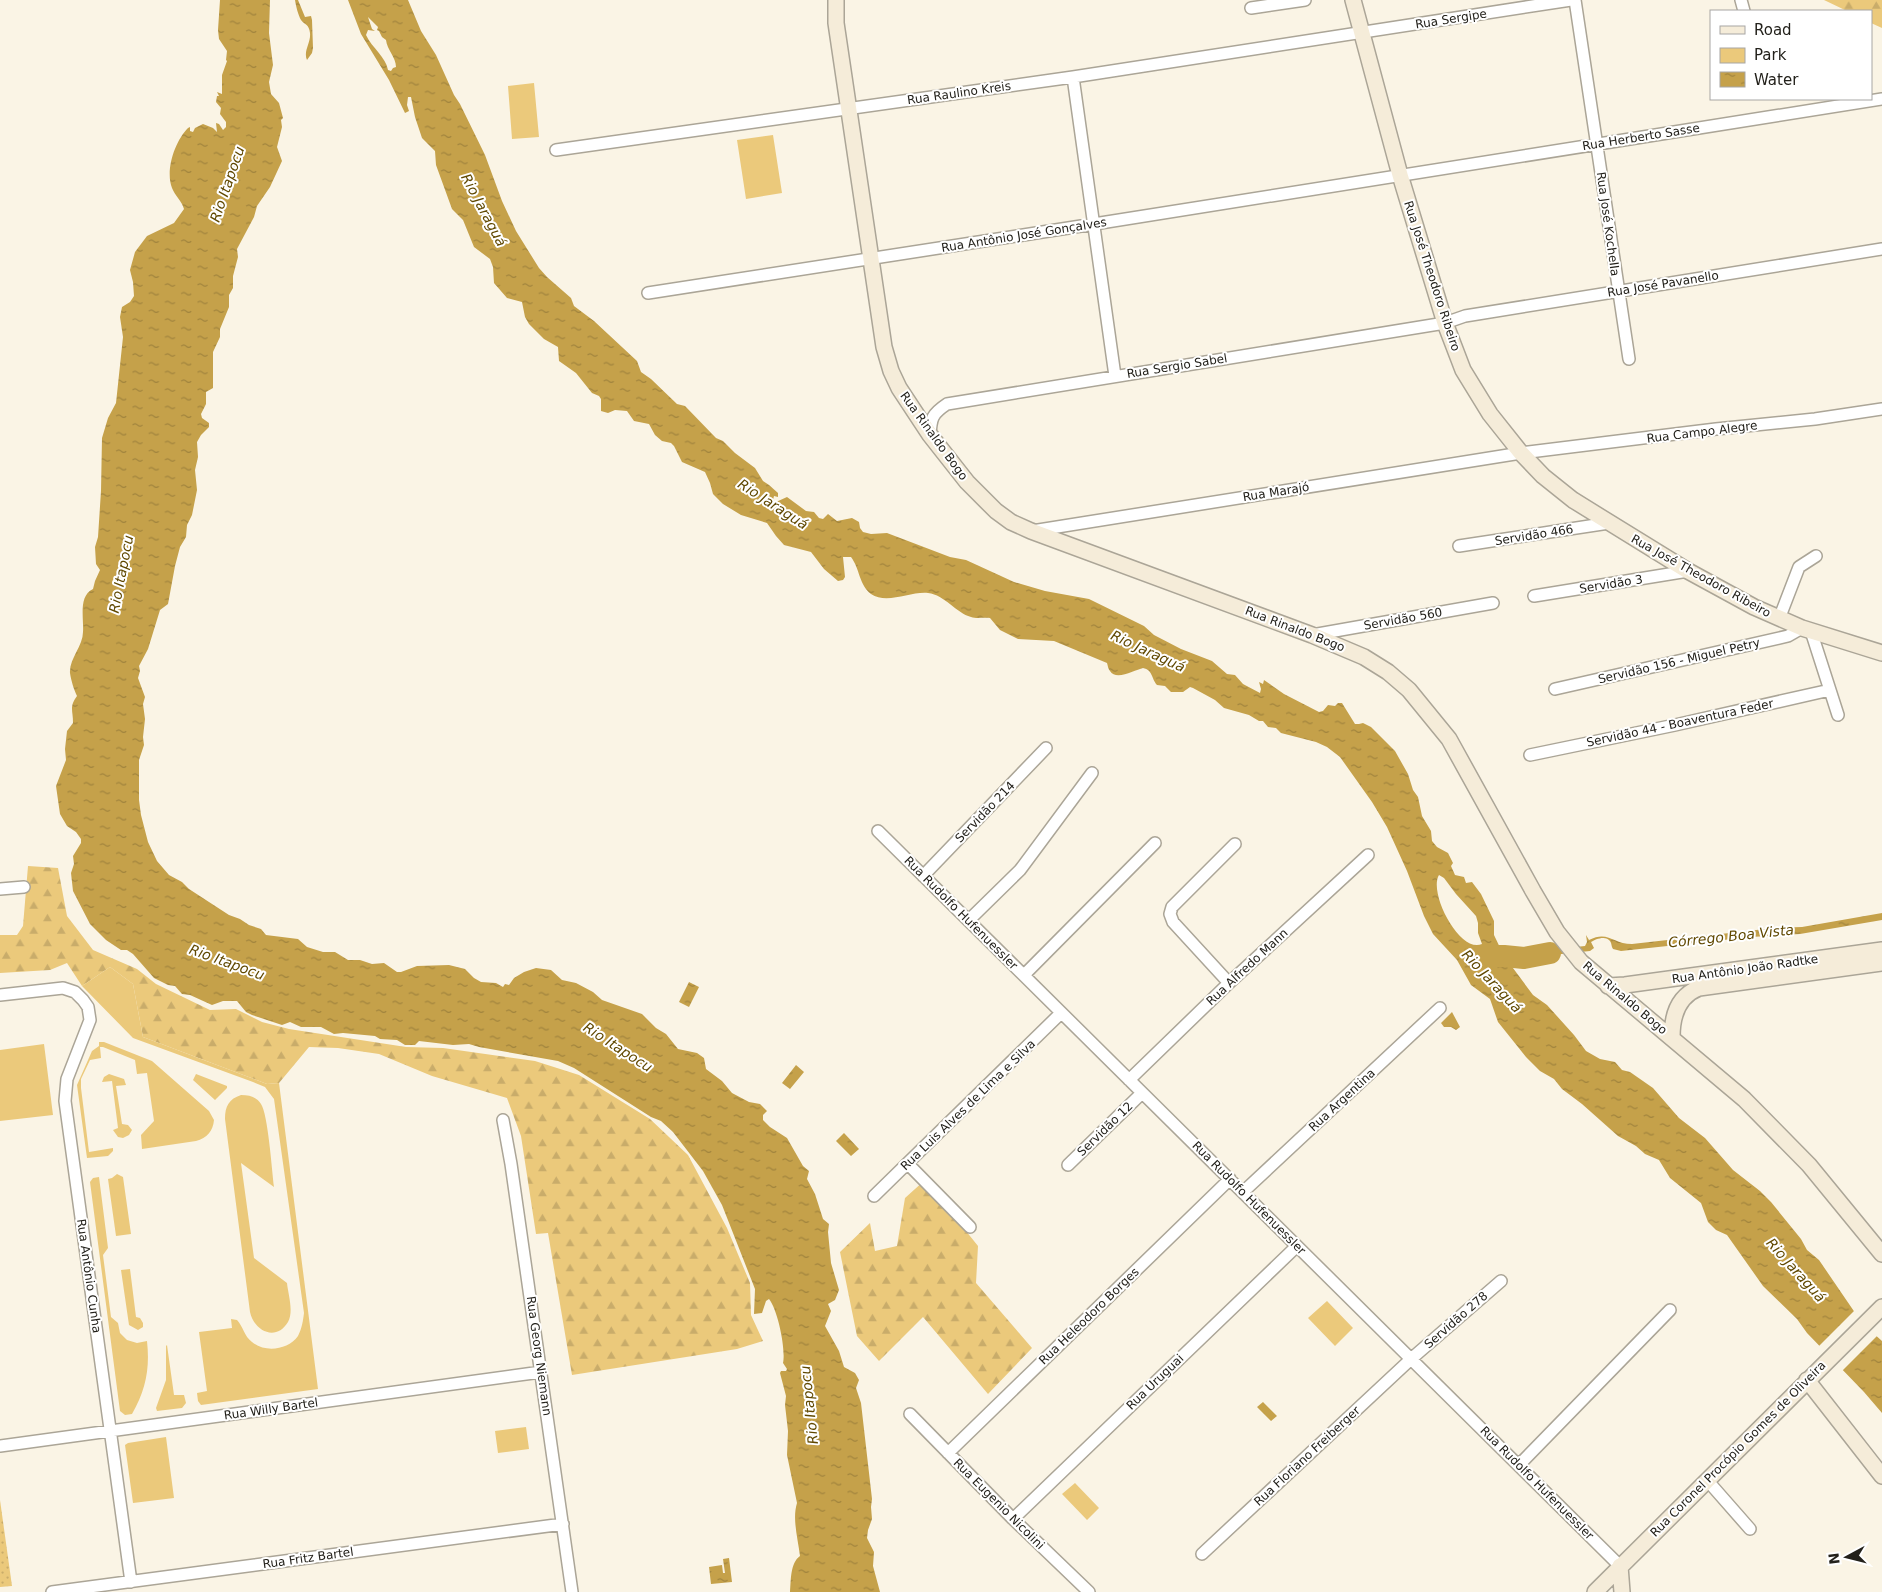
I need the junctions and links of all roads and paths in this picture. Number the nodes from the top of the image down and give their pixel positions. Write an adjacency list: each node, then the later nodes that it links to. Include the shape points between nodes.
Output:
1 (836, 0): 10 (main road, Rua Rinaldo Bogo, via 836,23)
2 (1305, 0): 6 (street)
3 (1353, 0): 7 (main road, Rua José Theodoro Ribeiro)
4 (1570, 0): 7 (street, Rua Sergipe)
5 (1574, 0): 11 (street, Rua José Kochella)
6 (1252, 8)
7 (1361, 33): 8 (street, Rua Raulino Kreis); 13 (main road, Rua José Theodoro Ribeiro)
8 (1073, 77): 10 (street, Rua Raulino Kreis); 14 (street)
9 (1882, 99): 11 (street, Rua Herberto Sasse)
10 (849, 109): 12 (street, Rua Raulino Kreis); 16 (main road, Rua Rinaldo Bogo)
11 (1596, 144): 13 (street, Rua Herberto Sasse); 17 (street, Rua José Kochella)
12 (556, 150)
13 (1400, 175): 14 (street, Rua Antônio José Gonçalves); 19 (main road, Rua José Theodoro Ribeiro)
14 (1094, 224): 16 (street, Rua Antônio José Gonçalves); 21 (street)
15 (1882, 249): 17 (street, Rua José Pavanello)
16 (870, 258): 18 (street, Rua Antônio José Gonçalves); 23 (main road, Rua Rinaldo Bogo, via 891,371)
17 (1618, 291): 19 (street, Rua José Pavanello, via 1465,316); 20 (street, Rua José Kochella)
18 (648, 293)
19 (1444, 323): 21 (street, Rua Sergio Sabel); 24 (main road, Rua José Theodoro Ribeiro, via 1463,370 1490,414)
20 (1629, 359)
21 (1115, 376): 23 (street, Rua Sergio Sabel, via 947,404 936,411)
22 (1882, 409): 24 (street, Rua Campo Alegre, via 1815,420)
23 (930, 435): 26 (main road, Rua Rinaldo Bogo, via 967,482 996,511)
24 (1521, 453): 25 (main road, Rua José Theodoro Ribeiro, via 1572,500); 26 (street, Rua Marajó)
25 (1609, 523): 27 (street, Servidão 466); 29 (main road, Rua José Theodoro Ribeiro)
26 (1030, 531): 34 (main road, Rua Rinaldo Bogo)
27 (1459, 546)
28 (1816, 556): 32 (street, via 1799,567)
29 (1688, 571): 30 (street, Servidão 3); 32 (main road, Rua José Theodoro Ribeiro)
30 (1534, 596)
31 (1494, 603): 34 (street, Servidão 560)
32 (1779, 619): 33 (main road, Rua José Theodoro Ribeiro)
33 (1806, 630): 35 (main road, Rua José Theodoro Ribeiro); 36 (street, Servidão 156 - Miguel Petry); 37 (street)
34 (1312, 635): 54 (main road, Rua Rinaldo Bogo, via 1364,657 1388,672 1428,711 1449,740 1557,932 1581,962)
35 (1882, 653)
36 (1555, 689)
37 (1830, 690): 38 (street); 40 (street, Servidão 44 - Boaventura Feder)
38 (1838, 715)
39 (1046, 748): 46 (street, Servidão 214)
40 (1530, 755)
41 (1092, 773): 49 (street, via 1020,870)
42 (878, 831): 46 (street, Rua Rudolfo Hufenuessler)
43 (1155, 843): 52 (street)
44 (1235, 844): 53 (street, via 1172,907 1170,914 1173,922)
45 (1368, 855): 53 (street, Rua Alfredo Mann)
46 (924, 876): 49 (street, Rua Rudolfo Hufenuessler)
47 (24, 887): 48 (street)
48 (0, 889)
49 (969, 920): 52 (street, Rua Rudolfo Hufenuessler)
50 (1882, 950): 54 (main road, Rua Antônio João Radtke)
51 (1882, 963): 58 (main road, Rua Antônio João Radtke, via 1699,988 1684,998 1675,1013)
52 (1024, 975): 57 (street, Rua Rudolfo Hufenuessler)
53 (1229, 983): 59 (street, Rua Alfredo Mann)
54 (1608, 986): 58 (main road, Rua Rinaldo Bogo)
55 (0, 995): 77 (street, Rua Antônio Cunha, via 62,988 75,992 88,1007 90,1020 67,1079 65,1102)
56 (1440, 1008): 65 (street, Rua Argentina)
57 (1061, 1013): 59 (street, Rua Rudolfo Hufenuessler); 62 (street, Rua Luis Alves de Lima e Silva)
58 (1672, 1037): 69 (main road, Rua Rinaldo Bogo, via 1744,1099 1809,1165)
59 (1129, 1080): 60 (street, Rua Rudolfo Hufenuessler)
60 (1142, 1093): 63 (street, Servidão 12); 64 (street, Rua Rudolfo Hufenuessler)
61 (502, 1120): 74 (street, Rua Georg Niemann)
62 (908, 1164): 66 (street, Rua Luis Alves de Lima e Silva); 67 (street)
63 (1068, 1164)
64 (1230, 1180): 65 (street, Rua Rudolfo Hufenuessler); 79 (street, Rua Heleodoro Borges)
65 (1243, 1192): 68 (street, Rua Rudolfo Hufenuessler)
66 (874, 1196)
67 (970, 1227)
68 (1297, 1246): 73 (street, Rua Rudolfo Hufenuessler); 83 (street, Rua Uruguai)
69 (1882, 1253)
70 (1501, 1281): 73 (street, Servidão 278)
71 (1882, 1307): 75 (main road, Rua Coronel Procópio Gomes de Oliveira)
72 (1670, 1310): 80 (street)
73 (1411, 1359): 80 (street, Rua Rudolfo Hufenuessler); 86 (street, Rua Floriano Freiberger)
74 (541, 1372): 77 (street, Rua Willy Bartel); 84 (street, Rua Georg Niemann)
75 (1807, 1380): 81 (main road); 82 (main road, Rua Coronel Procópio Gomes de Oliveira)
76 (910, 1414): 79 (street, Rua Eugenio Nicolini)
77 (110, 1431): 78 (street, Rua Willy Bartel); 88 (street, Rua Antônio Cunha)
78 (0, 1446)
79 (948, 1453): 83 (street, Rua Eugenio Nicolini)
80 (1519, 1465): 87 (street, Rua Rudolfo Hufenuessler)
81 (1882, 1476)
82 (1707, 1480): 85 (street); 87 (main road, Rua Coronel Procópio Gomes de Oliveira)
83 (1013, 1519): 91 (street, Rua Eugenio Nicolini)
84 (563, 1524): 88 (street, Rua Fritz Bartel); 90 (street, Rua Georg Niemann)
85 (1750, 1529)
86 (1202, 1554)
87 (1620, 1566): 92 (main road, Rua Coronel Procópio Gomes de Oliveira); 93 (main road)
88 (131, 1582): 89 (street, Rua Fritz Bartel)
89 (52, 1592)
90 (572, 1592)
91 (1089, 1592)
92 (1595, 1592)
93 (1622, 1592)

